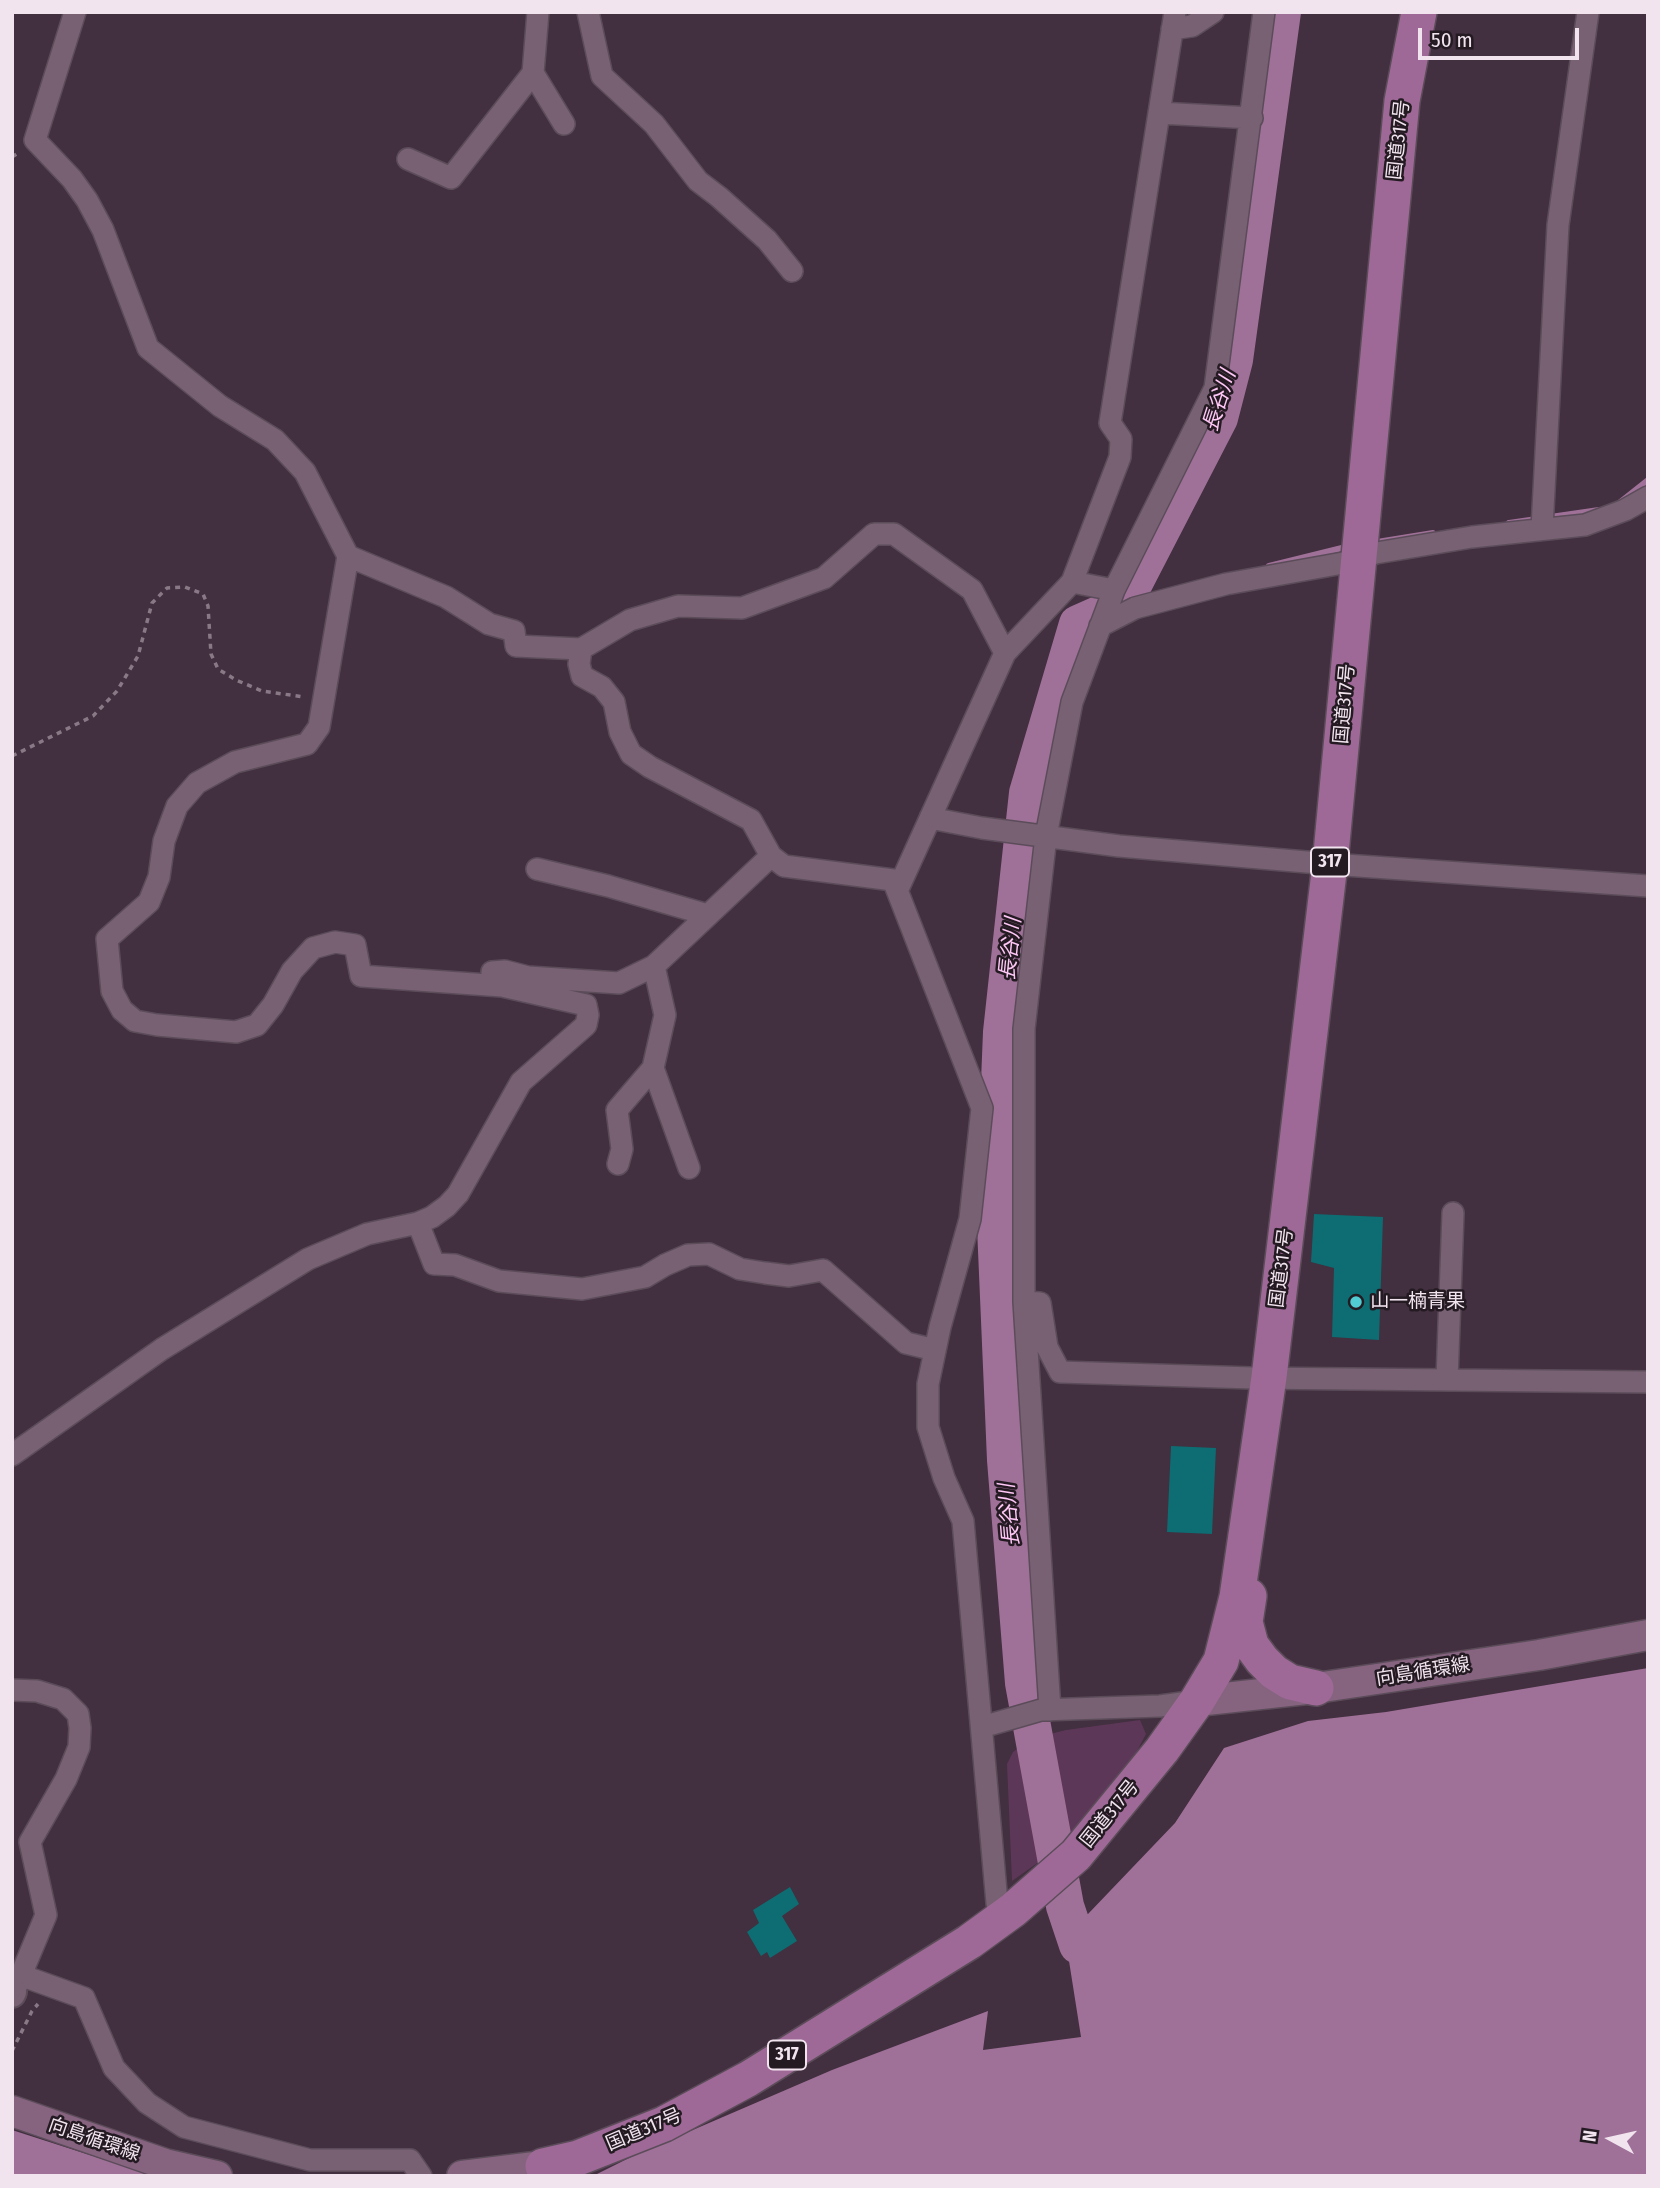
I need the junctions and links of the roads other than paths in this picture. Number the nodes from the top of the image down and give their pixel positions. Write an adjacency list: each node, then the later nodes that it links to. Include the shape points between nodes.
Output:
1 (75, 12): 17 (street, via 35,140 87,200 148,348 220,406 275,440 305,472)
2 (538, 12): 9 (street)
3 (588, 12): 14 (street, via 602,76 654,124 698,181 767,240)
4 (1213, 12): 8 (street, via 1192,26)
5 (1264, 12): 11 (street)
6 (1419, 12): 18 (highway, 国道317号 / 317, via 1402,101)
7 (1588, 12): 16 (street, via 1558,225)
8 (1174, 20): 10 (street)
9 (533, 73): 12 (street); 13 (street, via 451,178)
10 (1159, 113): 11 (street); 19 (street, via 1110,423 1121,439 1120,457)
11 (1252, 118): 20 (street, via 1215,388)
12 (564, 124)
13 (408, 159)
14 (792, 271)
15 (1648, 497): 16 (street, via 1585,525)
16 (1542, 528): 18 (street)
17 (348, 556): 22 (street, via 446,597 489,624 514,631 516,646); 33 (street, via 319,727 307,744 235,761 197,783 177,806 149,902 107,939 112,991 122,1010 135,1021 236,1032 257,1024 313,948 335,942 355,945 361,976)
18 (1359, 558): 21 (street, via 1182,594 1135,608); 27 (highway, 国道317号 / 317)
19 (1072, 582): 20 (street); 23 (street)
20 (1114, 590): 21 (street)
21 (1100, 626): 25 (street, via 1072,702)
22 (581, 649): 23 (street, via 629,620 678,606 742,608 824,578 874,534 894,534 972,590); 26 (street, via 582,676 602,687 614,702 620,732 631,754 751,820)
23 (1005, 653): 24 (street)
24 (930, 818): 25 (street); 30 (street)
25 (1041, 835): 27 (street); 39 (street, via 1024,1029)
26 (771, 856): 30 (street, via 784,866 893,880); 31 (street)
27 (1330, 864): 29 (street); 41 (highway, 国道317号 / 317)
28 (537, 869): 31 (street)
29 (1648, 886)
30 (898, 889): 40 (street, via 982,1108 970,1219)
31 (708, 915): 32 (street)
32 (654, 966): 33 (street, via 620,983 492,972); 34 (street, via 665,1015)
33 (502, 986): 38 (street, via 586,1005 586,1025 521,1082 458,1194)
34 (653, 1069): 35 (street, via 617,1111 622,1149); 36 (street)
35 (618, 1164)
36 (689, 1168)
37 (1453, 1213): 42 (street)
38 (418, 1223): 40 (street, via 434,1264 455,1265 499,1281 582,1289 645,1277 688,1255 709,1254 740,1269 765,1273 789,1276 823,1270 906,1343); 44 (street, via 367,1234 308,1259 162,1349)
39 (1024, 1302): 41 (street, via 1040,1303 1047,1348 1060,1372); 49 (street)
40 (935, 1350): 50 (street, via 928,1384 928,1427 963,1521)
41 (1269, 1377): 42 (street); 46 (highway, via 1265,1490 1245,1622 1251,1645 1274,1672 1290,1682); 48 (highway, 国道317号 / 317, via 1237,1597 1221,1661)
42 (1447, 1380): 43 (street)
43 (1648, 1382)
44 (12, 1455)
45 (1648, 1634): 46 (main road, 向島循環線)
46 (1316, 1688): 48 (main road, 向島循環線)
47 (12, 1690): 52 (street, via 63,1699 78,1714 80,1728 79,1746 66,1779 30,1842 46,1915)
48 (1197, 1701): 49 (street); 51 (highway, 国道317号 / 317, via 1076,1856)
49 (1045, 1710): 50 (street)
50 (986, 1725): 51 (street, via 997,1903)
51 (1007, 1914): 54 (highway, 国道317号 / 317, via 748,2080 664,2124 578,2158)
52 (20, 1993): 56 (street, via 84,1998 114,2068 147,2103 184,2127 310,2160 410,2161)
53 (12, 2111): 55 (main road, 向島循環線, via 165,2164)
54 (542, 2166): 57 (main road)
55 (217, 2176)
56 (421, 2176)
57 (462, 2176)

